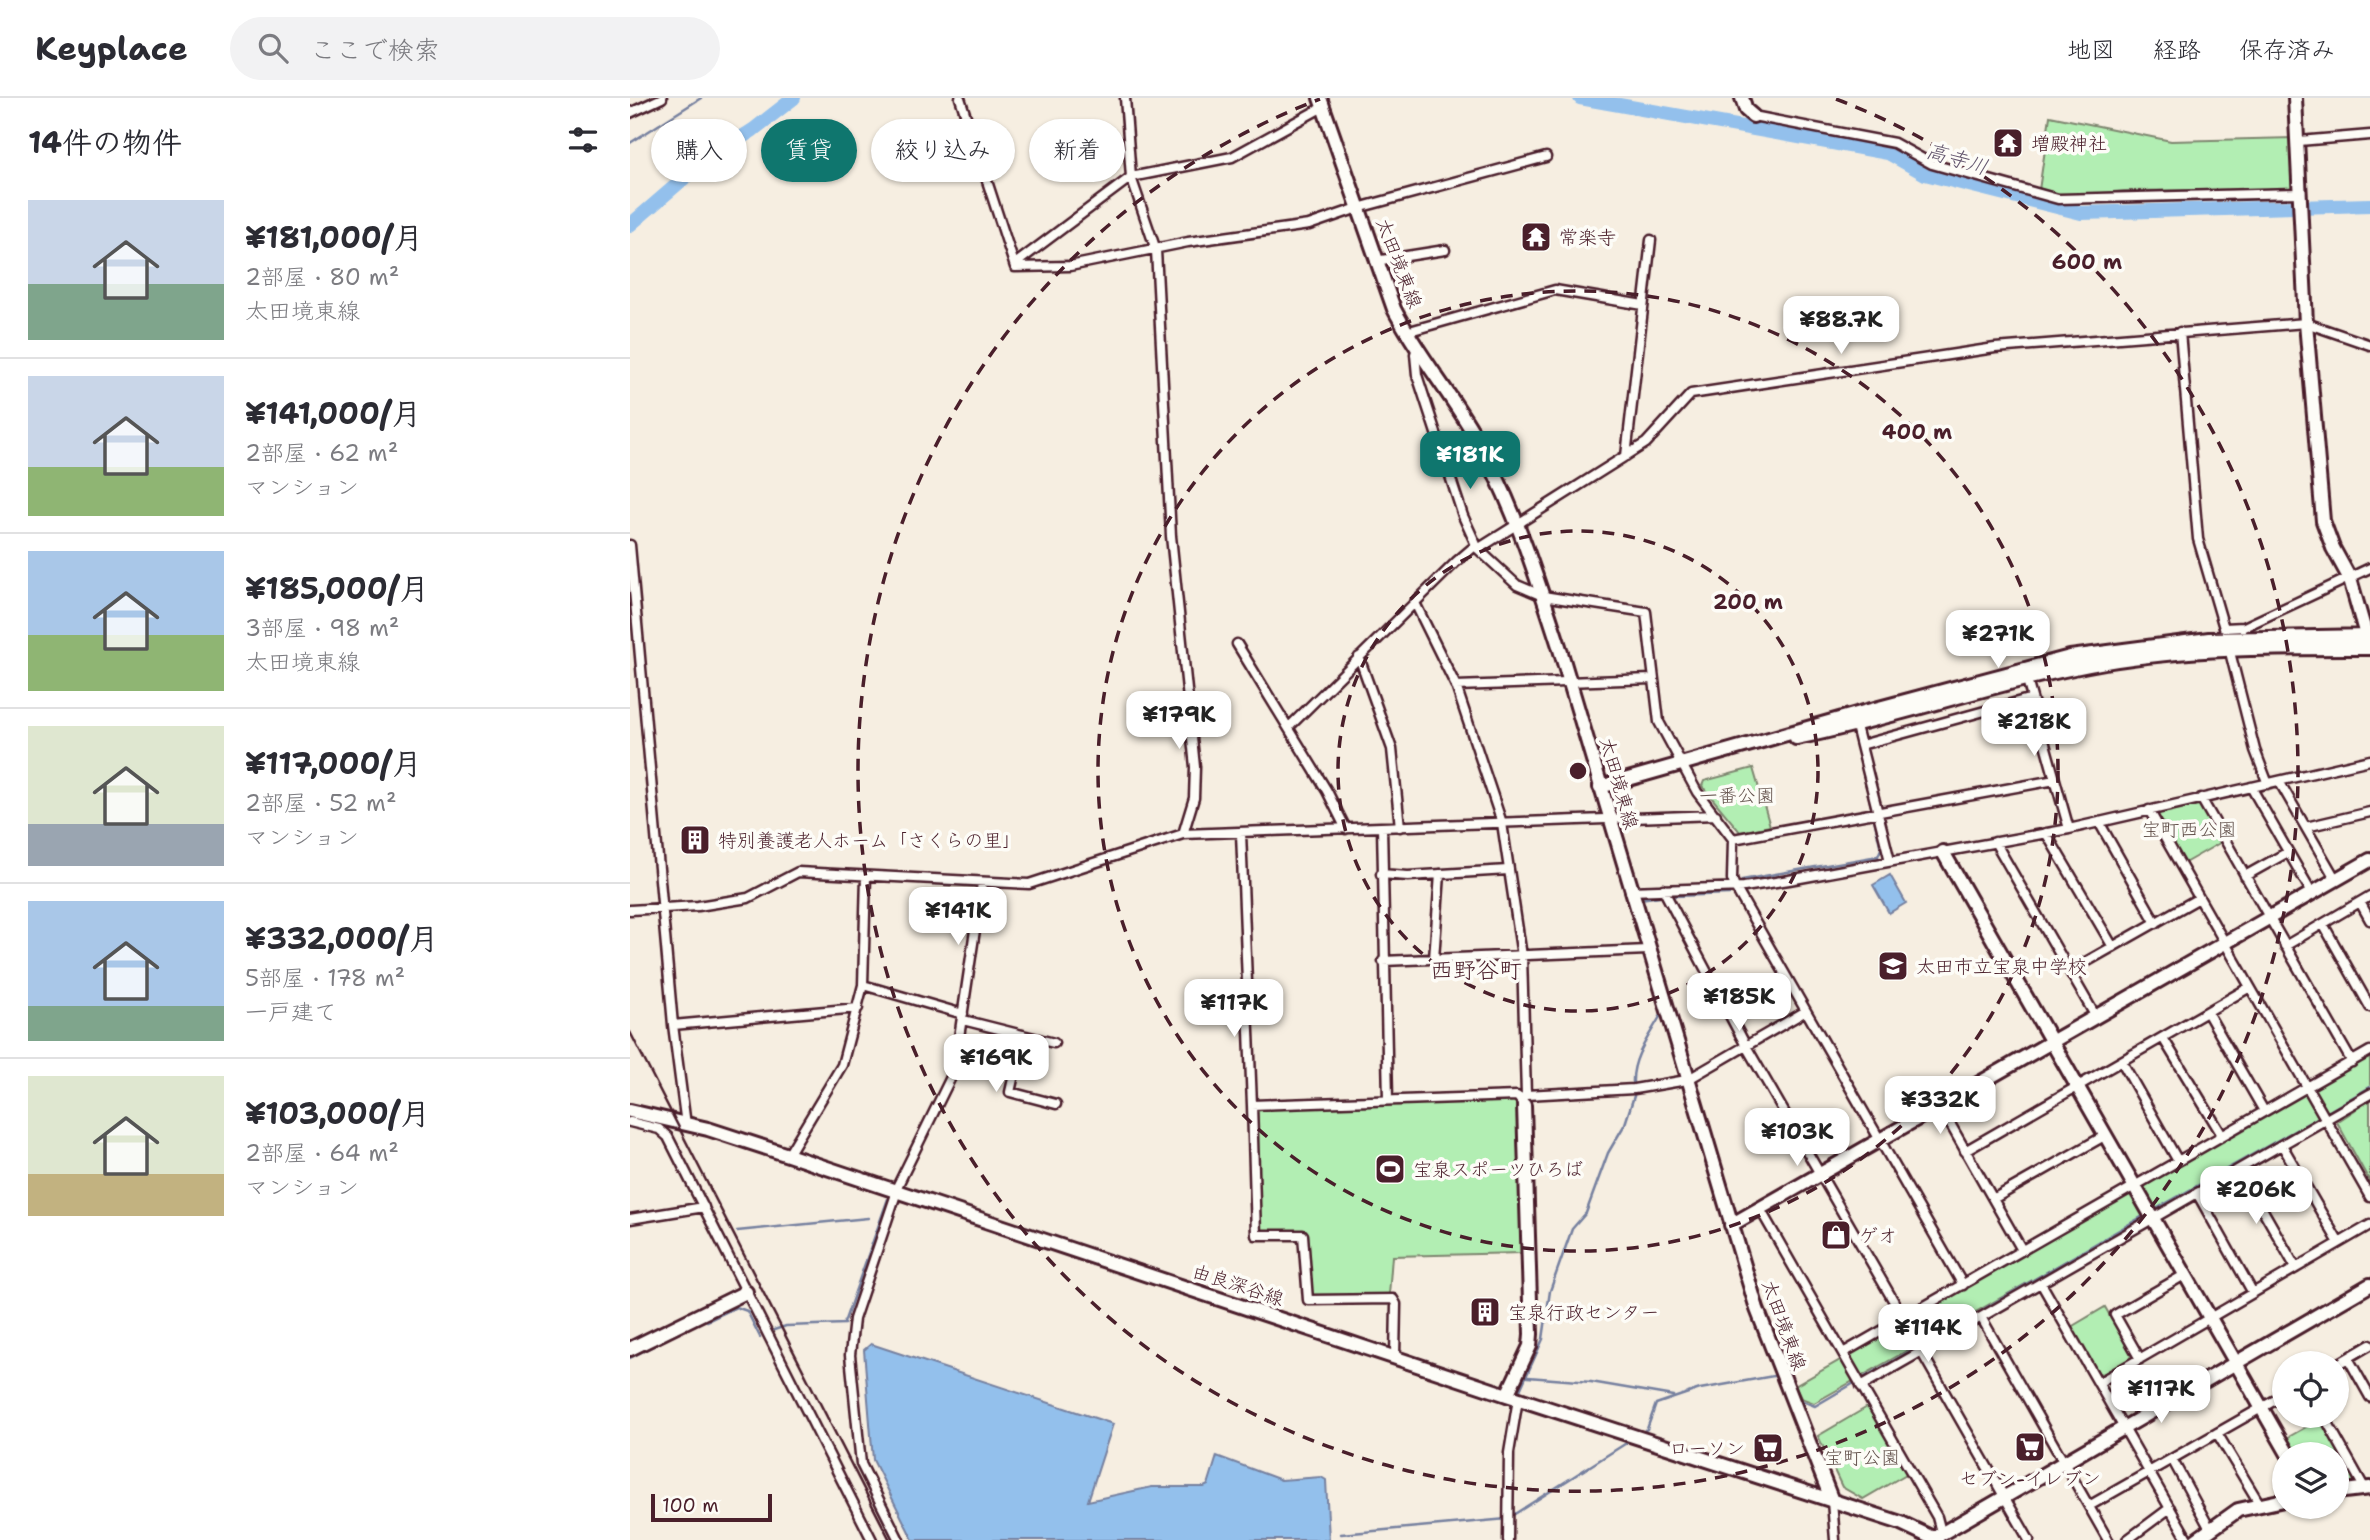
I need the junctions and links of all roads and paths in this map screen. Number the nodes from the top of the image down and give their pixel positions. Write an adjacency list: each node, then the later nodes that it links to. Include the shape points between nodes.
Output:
1 (662, 98): 7 (street)
2 (960, 98): 19 (street)
3 (1125, 98): 12 (street)
4 (1742, 98): 8 (street)
5 (2295, 98): 10 (street)
6 (1322, 102): 12 (street, via 1232,157); 14 (street, 太田境東線)
7 (630, 113)
8 (1753, 116): 13 (street, via 1894,143 1932,164 2057,199)
9 (2370, 135): 10 (street)
10 (2299, 141): 13 (street)
11 (1546, 158): 14 (street)
12 (1131, 177): 16 (street); 19 (street)
13 (2301, 196): 21 (street)
14 (1358, 208): 16 (street, via 1309,225); 18 (street, 太田境東線)
15 (1651, 240): 20 (street)
16 (1156, 250): 19 (street, via 1070,266); 68 (street, via 1171,536 1195,767 1194,798)
17 (1445, 250): 18 (street)
18 (1375, 261): 22 (street, 太田境東線)
19 (1015, 264)
20 (1643, 305): 22 (street, via 1555,290); 26 (street)
21 (2306, 323): 23 (street); 24 (street); 31 (street, via 2323,521)
22 (1406, 332): 25 (street, 太田境東線)
23 (2180, 332): 26 (street, via 1995,348 1691,394 1646,443); 31 (street, via 2198,539 2224,628 2244,627)
24 (2370, 345)
25 (1417, 348): 27 (street, 太田境東線, via 1475,435); 29 (street, via 1418,375)
26 (1626, 456): 27 (street)
27 (1516, 523): 29 (street); 32 (street, 太田境東線)
28 (630, 545): 89 (street)
29 (1477, 547): 32 (street, via 1517,585); 33 (street)
30 (2370, 568): 31 (street)
31 (2350, 579): 35 (street)
32 (1543, 596): 38 (street, via 1646,612); 40 (street, 太田境東線)
33 (1415, 603): 37 (street); 41 (street)
34 (1237, 644): 44 (street)
35 (2369, 644): 39 (street, via 2158,654); 47 (street, via 2228,638 2070,657)
36 (2231, 656): 50 (street)
37 (1359, 657): 44 (street); 62 (street, via 1392,749)
38 (1652, 679): 40 (street); 47 (street, via 1659,722)
39 (2027, 680): 42 (street); 43 (street)
40 (1570, 682): 41 (street); 51 (street, 太田境東線)
41 (1455, 686): 60 (street)
42 (2032, 698): 45 (street); 48 (street)
43 (1856, 726): 45 (street); 47 (street)
44 (1289, 727): 65 (street)
45 (1861, 745): 55 (street)
46 (2370, 760): 49 (street)
47 (1683, 763): 51 (street); 57 (street)
48 (2055, 780): 55 (street); 64 (street)
49 (2278, 781): 50 (street); 63 (street)
50 (2268, 783): 52 (street)
51 (1601, 787): 58 (street, 太田境東線)
52 (2251, 787): 53 (street); 72 (street)
53 (2201, 798): 54 (street); 78 (street)
54 (2149, 810): 59 (street); 87 (street)
55 (1878, 812): 69 (street); 74 (street)
56 (2370, 812): 63 (street)
57 (1716, 814): 58 (street); 69 (street)
58 (1610, 819): 60 (street); 84 (street, 太田境東線)
59 (2099, 822): 64 (street); 93 (street)
60 (1502, 823): 62 (street); 75 (street)
61 (1382, 827): 62 (street); 65 (street); 76 (street)
62 (1400, 827)
63 (2306, 827): 80 (street)
64 (2069, 828): 67 (street)
65 (1346, 829): 66 (street)
66 (1241, 832): 68 (street); 127 (street)
67 (2046, 833): 70 (street); 97 (street)
68 (1183, 834): 81 (street, via 1029,884)
69 (1733, 839): 82 (street)
70 (1995, 842): 71 (street); 102 (street)
71 (1943, 852): 74 (street); 114 (street)
72 (2288, 852): 78 (street); 85 (street)
73 (2370, 860): 80 (street)
74 (1890, 861): 82 (street)
75 (1508, 870): 77 (street); 99 (street)
76 (1381, 874): 77 (street); 101 (street)
77 (1440, 874): 100 (street)
78 (2245, 876): 91 (street)
79 (866, 877): 81 (street); 89 (street, via 798,873 748,898); 103 (street)
80 (2336, 880): 85 (street)
81 (982, 883): 109 (street)
82 (1735, 887): 83 (street); 107 (street)
83 (1663, 889): 84 (street); 116 (street)
84 (1630, 891): 98 (street, 太田境東線)
85 (2312, 893): 91 (street)
86 (2370, 896): 88 (street)
87 (2199, 898): 93 (street); 95 (street)
88 (2360, 902): 92 (street); 94 (street)
89 (664, 907): 90 (street); 111 (street)
90 (630, 910)
91 (2269, 918): 95 (street); 96 (street)
92 (2370, 920)
93 (2156, 923): 97 (street)
94 (2323, 924): 96 (street); 105 (street)
95 (2225, 943): 104 (street); 110 (street)
96 (2285, 946): 119 (street)
97 (2113, 947): 102 (street)
98 (1648, 950): 99 (street); 120 (street, 太田境東線)
99 (1522, 956): 100 (street); 125 (street)
100 (1434, 959): 101 (street)
101 (1383, 961): 124 (street)
102 (2070, 971): 110 (street)
103 (863, 985): 106 (street); 109 (street)
104 (2250, 987): 108 (street); 121 (street)
105 (2370, 1007)
106 (858, 1008): 111 (street); 139 (street, via 842,1065)
107 (1806, 1011): 116 (street); 136 (street)
108 (2207, 1012): 113 (street); 130 (street)
109 (963, 1017): 112 (street); 144 (street, via 954,1071)
110 (2096, 1017): 114 (street)
111 (673, 1025): 133 (street)
112 (1023, 1035): 115 (street); 126 (street, via 1010,1091)
113 (2163, 1038): 118 (street); 135 (street)
114 (2052, 1042): 122 (street); 128 (street)
115 (1054, 1043)
116 (1746, 1046): 120 (street); 142 (street)
117 (2370, 1051): 119 (street)
118 (2122, 1062): 122 (street); 140 (street)
119 (2352, 1062): 121 (street)
120 (1687, 1080): 125 (street); 153 (street, 太田境東線)
121 (2308, 1086): 130 (street); 131 (street)
122 (2078, 1087): 134 (street); 138 (street)
123 (2370, 1094): 131 (street)
124 (1388, 1099): 125 (street); 127 (street)
125 (1524, 1099): 177 (street, via 1531,1334)
126 (1056, 1104)
127 (1252, 1105): 170 (street, via 1256,1235 1303,1235 1308,1300 1393,1299)
128 (1940, 1106): 136 (street); 138 (street)
129 (630, 1111): 133 (street, 由良深谷線)
130 (2264, 1111): 135 (street)
131 (2326, 1120): 137 (street); 146 (street)
132 (630, 1122): 148 (street, via 659,1129 668,1137)
133 (686, 1125): 139 (street, 由良深谷線)
134 (2106, 1135): 143 (street); 147 (street)
135 (2222, 1135): 140 (street)
136 (1880, 1140): 142 (street); 159 (street)
137 (2282, 1145): 141 (street); 154 (street)
138 (1965, 1151): 147 (street)
139 (789, 1155): 144 (street, 由良深谷線)
140 (2178, 1161): 143 (street)
141 (2240, 1170): 145 (street); 156 (street)
142 (1820, 1175): 149 (street); 165 (street)
143 (2134, 1185): 151 (street); 155 (street)
144 (896, 1191): 170 (street, 由良深谷線); 199 (street, via 851,1329 850,1355 861,1464)
145 (2197, 1194): 151 (street); 162 (street)
146 (2370, 1197)
147 (1993, 1199): 155 (street)
148 (704, 1207): 150 (street); 161 (street)
149 (1760, 1209): 153 (street); 169 (street)
150 (630, 1219)
151 (2153, 1219): 157 (street); 158 (street)
152 (2370, 1225): 154 (street)
153 (1731, 1226): 192 (street, 太田境東線, via 1781,1374)
154 (2339, 1243): 156 (street)
155 (2022, 1250): 159 (street)
156 (2296, 1268): 162 (street)
157 (2186, 1274): 164 (street); 172 (street, via 2115,1315)
158 (2040, 1283): 163 (street); 175 (street)
159 (1962, 1285): 165 (street)
160 (2370, 1286): 174 (street)
161 (746, 1292): 167 (street); 198 (street)
162 (2253, 1293): 164 (street)
163 (1981, 1317): 168 (street); 186 (street)
164 (2211, 1318): 172 (street); 174 (street)
165 (1903, 1319): 169 (street)
166 (2370, 1345): 171 (street)
167 (630, 1349)
168 (1921, 1352): 176 (street); 190 (street)
169 (1843, 1353): 176 (street)
170 (1395, 1357): 177 (street, 由良深谷線)
171 (2349, 1357)
172 (2140, 1359): 175 (street)
173 (2349, 1360): 178 (street)
174 (2237, 1363): 180 (street); 181 (street)
175 (2098, 1383): 181 (street)
176 (1861, 1385): 197 (street, via 1937,1517)
177 (1513, 1397): 192 (street, 由良深谷線); 200 (street)
178 (2370, 1397)
179 (2272, 1402): 180 (street)
180 (2262, 1408): 183 (street); 184 (street)
181 (2124, 1427): 186 (street); 187 (street)
182 (2331, 1428): 188 (street)
183 (2217, 1433): 185 (street); 193 (street)
184 (2281, 1442)
185 (2172, 1459): 187 (street); 196 (street)
186 (2063, 1462): 190 (street); 194 (street)
187 (2149, 1472): 194 (street); 195 (street)
188 (2368, 1489): 189 (street)
189 (2349, 1491)
190 (2004, 1496): 197 (street); 202 (street)
191 (2272, 1501): 193 (street)
192 (1832, 1502): 197 (street, 由良深谷線); 201 (street)
193 (2259, 1503): 196 (street, via 2238,1510)
194 (2089, 1506): 203 (street)
195 (2170, 1508): 204 (street); 205 (street)
196 (2210, 1529): 206 (street)
197 (1937, 1536)
198 (872, 1540)
199 (899, 1540)
200 (1508, 1540)
201 (1835, 1540)
202 (2029, 1540)
203 (2108, 1540)
204 (2127, 1540)
205 (2188, 1540)
206 (2196, 1540)

